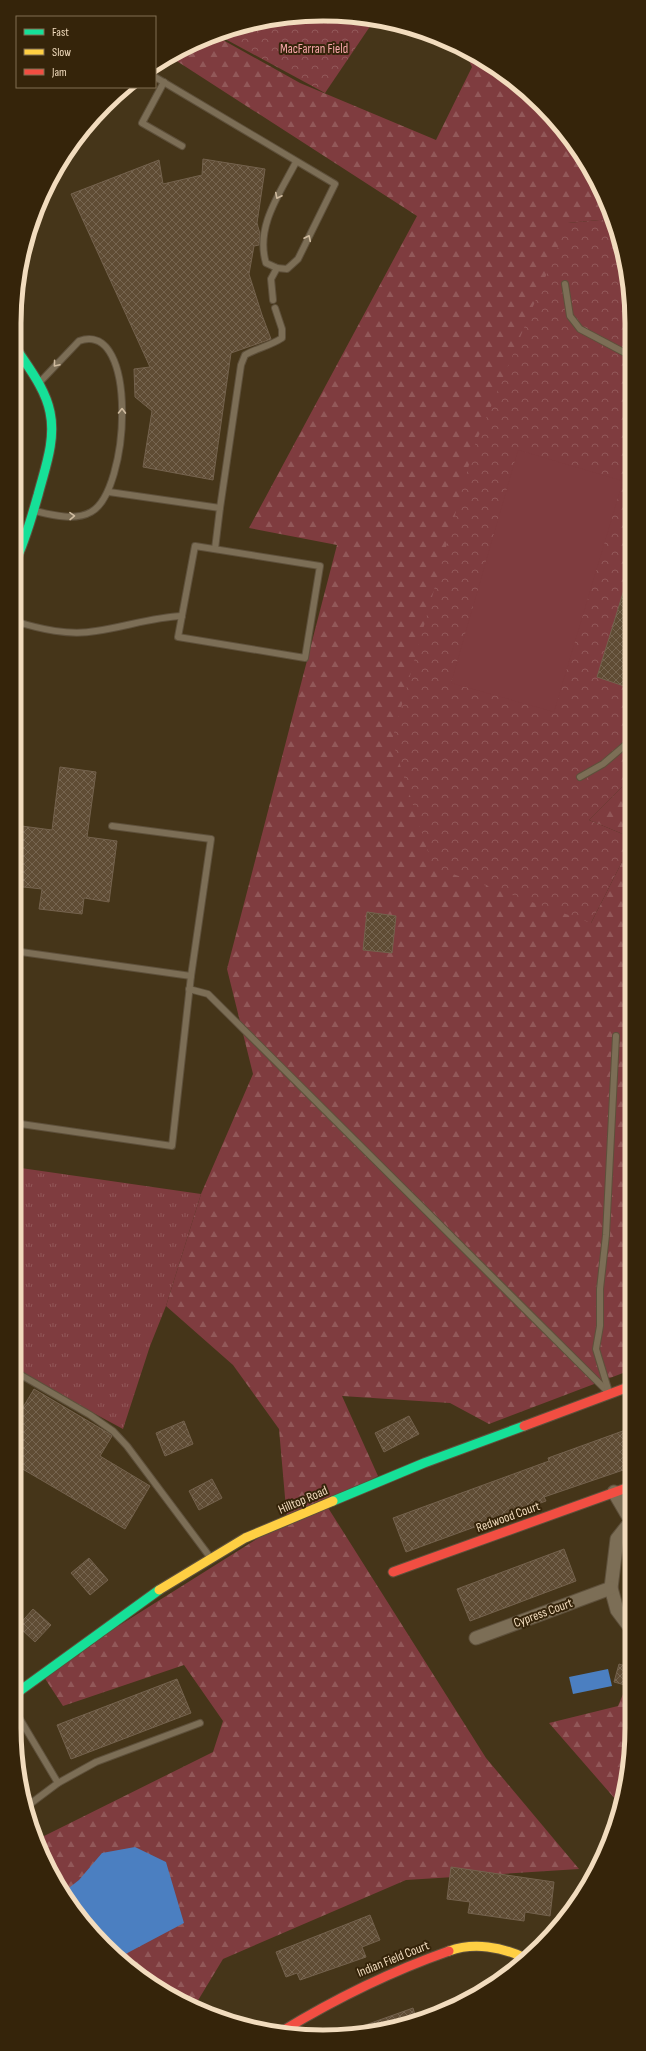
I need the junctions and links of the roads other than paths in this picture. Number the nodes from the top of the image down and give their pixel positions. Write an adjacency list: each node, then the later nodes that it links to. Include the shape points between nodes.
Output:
1 (156, 78): 2 (lane)
2 (164, 82): 3 (lane, via 142,123); 4 (lane)
3 (182, 146)
4 (296, 162): 5 (lane, one-way to 5, via 269,216 263,235 263,254 266,263); 5 (lane, one-way to 4, via 287,268 298,259 335,184)
5 (277, 268): 7 (lane, via 271,279)
6 (565, 284): 9 (lane, via 570,316 580,329)
7 (273, 300)
8 (276, 308): 13 (lane, via 282,338 272,345 245,355 241,366)
9 (625, 352)
10 (21, 356): 11 (street)
11 (39, 383): 12 (lane, one-way to 11, via 119,448 122,404 115,362 109,350 100,341 85,338 79,340); 14 (street, via 50,412 52,432 50,452)
12 (109, 492): 13 (lane); 14 (lane, one-way to 12, via 57,516 79,516 99,507)
13 (220, 508): 16 (lane)
14 (33, 511): 15 (street)
15 (21, 549)
16 (215, 549): 17 (lane, via 195,546); 17 (lane, via 320,566 304,658 178,637)
17 (182, 616): 18 (lane, via 95,632 55,630)
18 (21, 623)
19 (625, 745): 20 (lane, via 603,764)
20 (580, 776)
21 (112, 826): 23 (lane, via 211,839)
22 (21, 952): 23 (lane)
23 (191, 976): 24 (lane)
24 (189, 989): 26 (lane, via 172,1146); 29 (lane, via 208,994)
25 (616, 1036): 29 (lane, via 606,1235 596,1349)
26 (21, 1124)
27 (21, 1375): 34 (lane, via 113,1431)
28 (625, 1388): 29 (street, Hilltop Road)
29 (610, 1393): 34 (street, Hilltop Road, via 409,1469 245,1538)
30 (625, 1488): 31 (street, Redwood Court)
31 (614, 1492): 32 (street); 35 (street, Redwood Court)
32 (625, 1511)
33 (625, 1529): 36 (street, via 617,1539)
34 (211, 1558): 39 (street, Hilltop Road, via 160,1589)
35 (393, 1572)
36 (611, 1588): 37 (street, via 617,1610); 38 (street, Cypress Court)
37 (625, 1621)
38 (476, 1638)
39 (21, 1690)
40 (21, 1720): 42 (lane)
41 (200, 1723): 42 (lane, via 96,1762)
42 (58, 1784): 43 (lane)
43 (31, 1804)
44 (521, 1956): 45 (street, Indian Field Court, via 492,1946 459,1947 354,1990)
45 (288, 2027)

